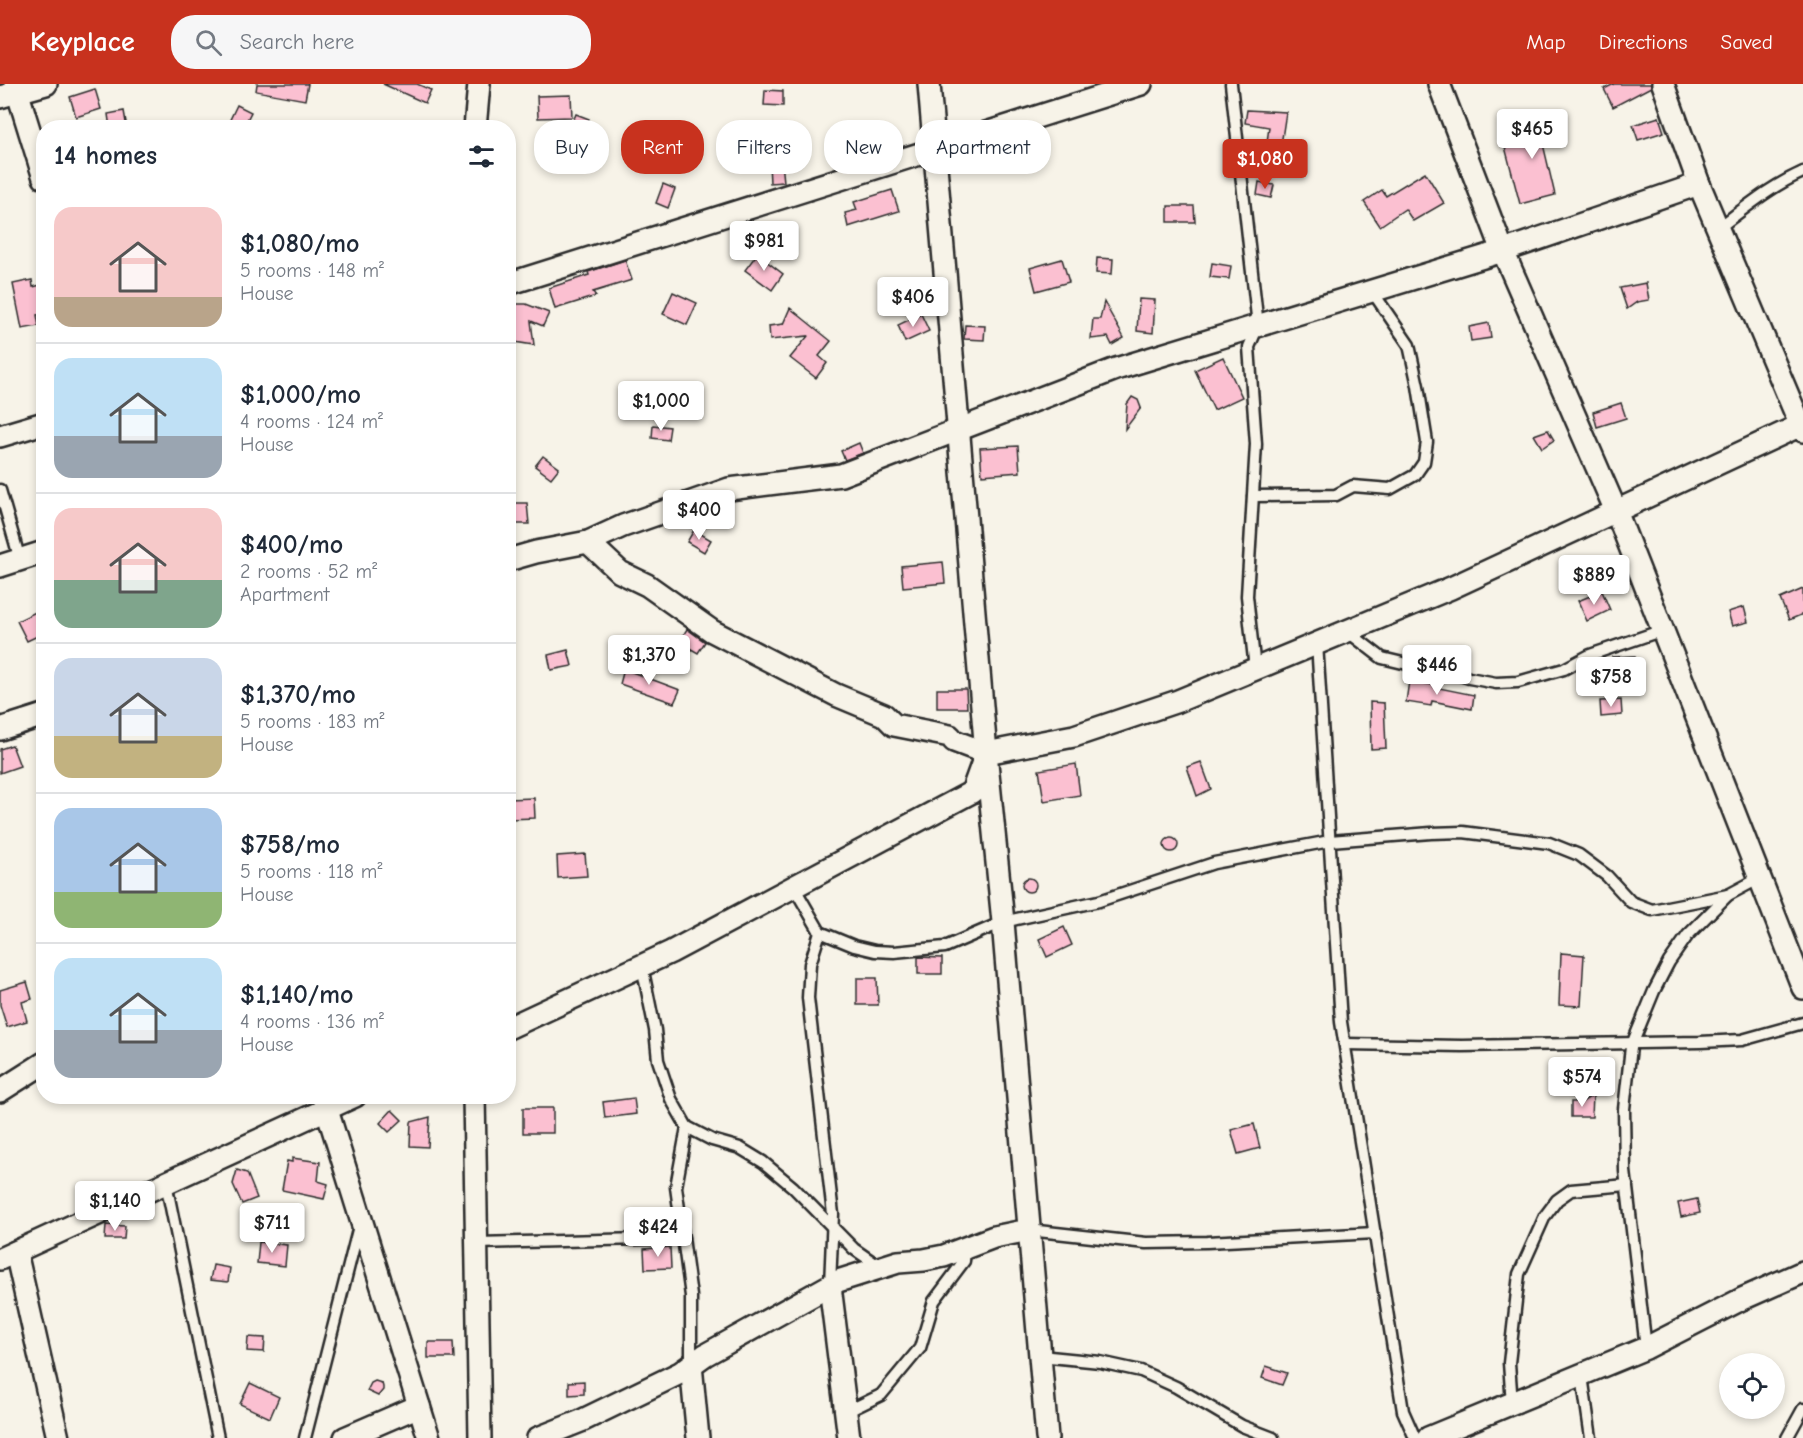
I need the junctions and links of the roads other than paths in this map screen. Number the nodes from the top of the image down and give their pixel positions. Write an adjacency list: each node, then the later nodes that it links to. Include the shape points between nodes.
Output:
1 (46, 84): 8 (street)
2 (479, 84): 9 (street)
3 (929, 84): 10 (street)
4 (1141, 84): 11 (street)
5 (1231, 84): 21 (lane)
6 (1439, 84): 18 (street)
7 (1663, 84): 16 (street)
8 (11, 91): 13 (street)
9 (476, 120)
10 (932, 120)
11 (1029, 120)
12 (915, 156): 19 (street)
13 (36, 157)
14 (1803, 172): 17 (lane)
15 (937, 174): 24 (street)
16 (1699, 184): 17 (street); 18 (street)
17 (1717, 229): 23 (street)
18 (1503, 251): 20 (street); 28 (street)
19 (516, 281)
20 (1372, 291): 21 (street); 27 (lane, via 1409,345 1427,442 1424,462 1415,475 1390,489 1353,486 1336,495)
21 (1258, 326): 24 (street, via 1116,369); 27 (lane, via 1249,347 1256,444)
22 (36, 425): 25 (street)
23 (1802, 427): 28 (street)
24 (960, 429): 29 (street, via 841,475 729,489); 39 (street)
25 (0, 436)
26 (0, 490): 32 (lane)
27 (1253, 496): 36 (lane, via 1247,596)
28 (1617, 511): 33 (street); 34 (street)
29 (588, 542): 31 (street); 39 (street, via 620,572 647,585 712,631 836,695 884,715 894,725 950,736)
30 (36, 555): 32 (street)
31 (516, 558)
32 (10, 563)
33 (1663, 630): 34 (lane, via 1590,655 1564,669 1518,682 1496,683 1382,658); 41 (street)
34 (1347, 631): 35 (street)
35 (1317, 643): 36 (street); 40 (lane)
36 (1255, 669): 39 (street, via 1178,701 1074,736)
37 (36, 720): 38 (street)
38 (0, 729)
39 (986, 753): 42 (street, via 972,792); 44 (street)
40 (1330, 841): 43 (lane, via 1463,832 1508,837 1550,843 1579,855 1607,876 1631,902 1652,910); 44 (lane, via 1214,863 1099,901); 50 (lane)
41 (1760, 878): 43 (lane); 47 (street)
42 (794, 887): 45 (lane); 46 (street)
43 (1728, 896): 51 (lane, via 1688,935 1669,962)
44 (1003, 922): 45 (lane, via 945,947 894,952 854,946); 62 (street)
45 (820, 932): 61 (lane, via 810,964 808,998)
46 (642, 966): 49 (street); 57 (lane, via 658,1060 671,1099)
47 (1803, 988)
48 (1803, 1023): 51 (lane, via 1742,1040)
49 (516, 1024)
50 (1345, 1044): 51 (lane); 63 (lane)
51 (1633, 1044): 59 (lane, via 1624,1109)
52 (36, 1068): 53 (street)
53 (0, 1091)
54 (323, 1104): 58 (street)
55 (325, 1104): 60 (street)
56 (474, 1104): 65 (street)
57 (687, 1127): 61 (lane, via 712,1140 741,1148 763,1162); 64 (lane, via 676,1187)
58 (166, 1183): 67 (street); 80 (lane)
59 (1627, 1185): 71 (lane); 75 (lane, via 1571,1190 1545,1216 1519,1274 1509,1363)
60 (361, 1218): 76 (street); 81 (lane)
61 (832, 1228): 68 (lane); 70 (lane)
62 (1029, 1230): 63 (lane, via 1146,1243); 66 (street); 72 (street)
63 (1375, 1233): 90 (lane, via 1403,1411)
64 (683, 1238): 65 (lane); 73 (lane, via 691,1296)
65 (477, 1243): 84 (street)
66 (965, 1248): 68 (street); 78 (lane, via 964,1261 934,1301 920,1348 881,1395)
67 (8, 1256): 79 (street)
68 (882, 1268): 70 (street)
69 (1803, 1272): 71 (street)
70 (830, 1286): 73 (street); 78 (street)
71 (1646, 1348): 74 (street)
72 (1040, 1356): 88 (street); 89 (lane, via 1141,1371 1242,1426)
73 (691, 1365): 85 (street); 86 (street)
74 (1582, 1376): 75 (street); 92 (lane)
75 (1512, 1404): 91 (street)
76 (419, 1406): 82 (street); 83 (street)
77 (1803, 1409): 93 (lane)
78 (846, 1412): 87 (street)
79 (58, 1438)
80 (218, 1438)
81 (305, 1438)
82 (345, 1438)
83 (429, 1438)
84 (480, 1438)
85 (538, 1438)
86 (698, 1438)
87 (849, 1438)
88 (1047, 1438)
89 (1273, 1438)
90 (1415, 1438)
91 (1428, 1438)
92 (1591, 1438)
93 (1787, 1438)

